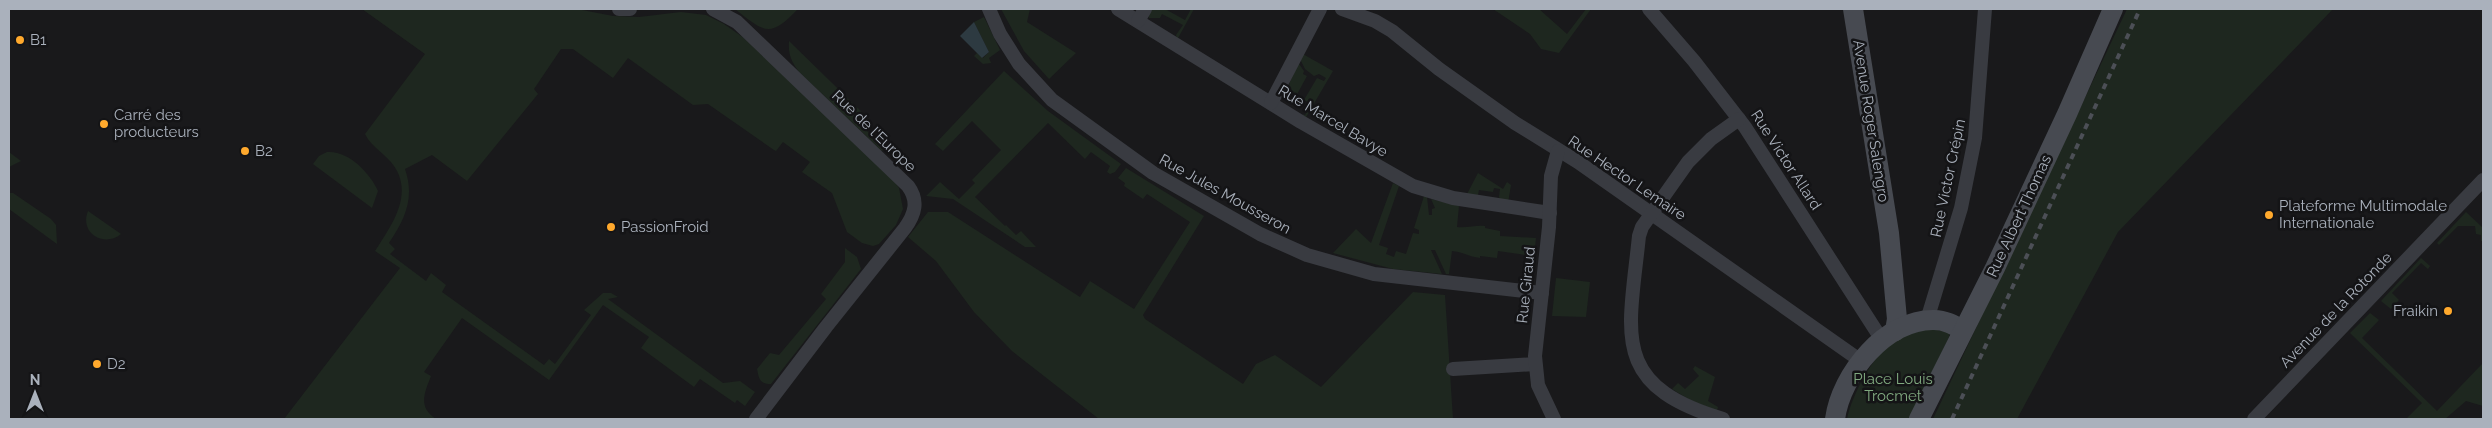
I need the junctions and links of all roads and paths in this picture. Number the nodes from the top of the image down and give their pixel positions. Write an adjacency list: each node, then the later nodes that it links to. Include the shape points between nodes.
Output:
1 (619, 9): 2 (street)
2 (630, 9)
3 (713, 9): 28 (street, Rue de l'Europe, via 731,17 768,50 908,186 916,203 905,228)
4 (989, 9): 21 (street, Rue Jules Mousseron, via 1019,64 1052,100 1153,173 1246,227 1307,255 1374,274)
5 (1118, 9): 13 (street, Rue Marcel Bavye)
6 (1145, 9): 13 (street)
7 (1320, 9): 14 (street)
8 (1342, 9): 16 (street, Rue Hector Lemaire, via 1392,31 1439,70)
9 (1649, 9): 15 (street, Rue Victor Allard, via 1699,66)
10 (1853, 9): 20 (street, Avenue Roger Salengro)
11 (1985, 9): 22 (street, Rue Victor Crépin, via 1975,138 1961,208)
12 (2113, 9): 23 (street, Rue Albert Thomas, via 2067,114)
13 (1138, 22): 14 (street, Rue Marcel Bavye)
14 (1271, 103): 18 (street, Rue Marcel Bavye, via 1413,186 1452,198)
15 (1739, 119): 19 (street, via 1688,162); 24 (street, Rue Victor Allard)
16 (1558, 151): 18 (street, Rue Giraud, via 1552,171); 19 (street, Rue Hector Lemaire)
17 (2483, 180): 33 (street, Avenue de la Rotonde)
18 (1550, 213): 21 (street, Rue Giraud)
19 (1652, 214): 25 (street, Rue Hector Lemaire); 30 (street, via 1642,227 1640,236 1630,323 1632,347 1643,371 1662,391 1692,409)
20 (1888, 233): 22 (street, Avenue Roger Salengro, via 1906,311 1910,321); 24 (street, Avenue Roger Salengro, via 1897,319)
21 (1542, 292): 26 (street, Rue Giraud)
22 (1920, 322): 23 (street, via 1941,321); 24 (street)
23 (1963, 330): 32 (street, Rue Albert Thomas)
24 (1888, 335): 25 (street)
25 (1860, 361): 31 (street)
26 (1535, 364): 27 (street); 29 (street, Rue Giraud, via 1541,394)
27 (1453, 369)
28 (756, 419)
29 (1554, 419)
30 (1724, 419)
31 (1835, 419)
32 (1919, 419)
33 (2254, 419)

